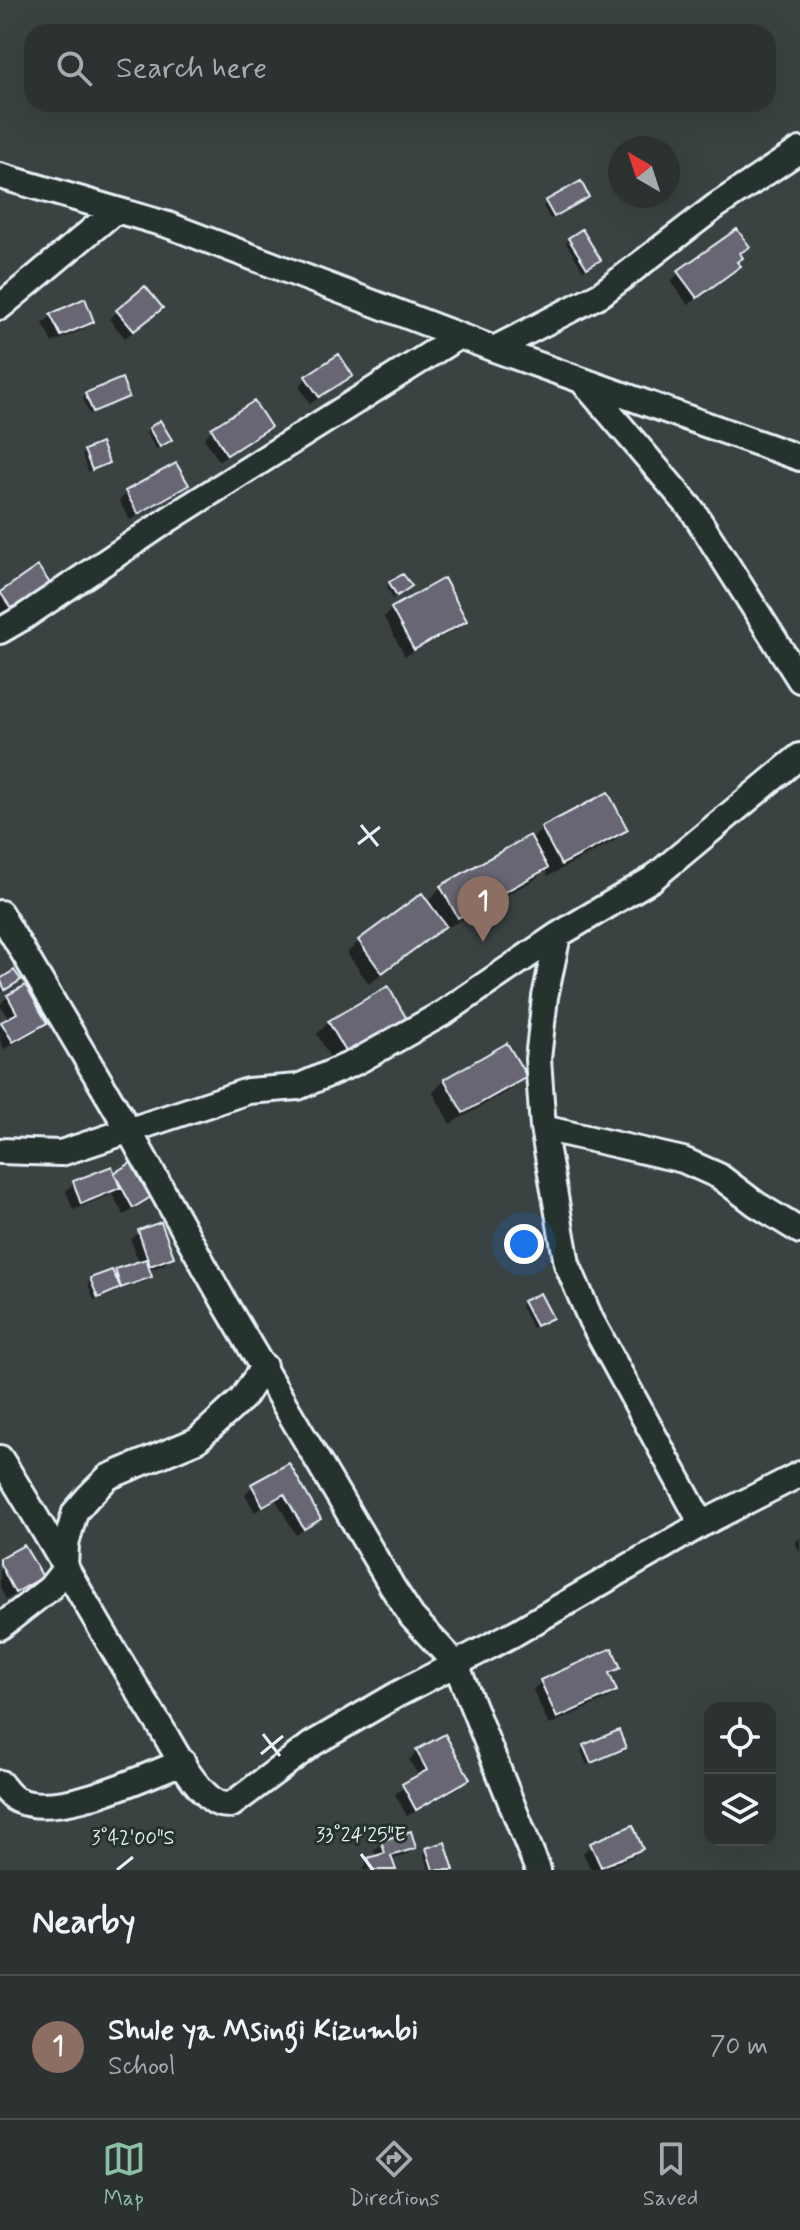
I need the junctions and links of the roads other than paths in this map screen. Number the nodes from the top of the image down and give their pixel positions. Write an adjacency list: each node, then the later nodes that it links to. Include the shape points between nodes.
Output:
1 (800, 150): 6 (street, via 601,294)
2 (0, 176): 3 (street)
3 (116, 210): 4 (street); 5 (street)
4 (0, 307)
5 (459, 336): 6 (street); 9 (street)
6 (494, 349): 7 (street)
7 (581, 381): 8 (street); 10 (street, via 693,511)
8 (800, 458)
9 (0, 631)
10 (800, 680)
11 (800, 756): 13 (street, via 652,879)
12 (0, 913): 15 (street)
13 (558, 935): 14 (street, via 538,1059); 15 (street, via 445,1012 356,1062 298,1087 248,1091)
14 (543, 1128): 17 (street, via 683,1160 719,1176); 21 (street, via 567,1264 591,1320)
15 (128, 1129): 16 (street, via 61,1153); 18 (street)
16 (0, 1151)
17 (800, 1231)
18 (264, 1366): 22 (street, via 242,1399 197,1440 108,1477 88,1497 75,1512); 24 (street, via 412,1617)
19 (0, 1458): 22 (street)
20 (800, 1474): 21 (street)
21 (702, 1524): 24 (street)
22 (65, 1569): 23 (street, via 50,1588); 25 (street)
23 (0, 1627)
24 (456, 1664): 25 (street, via 312,1744 231,1805 219,1805 207,1795); 27 (street)
25 (183, 1762): 26 (street, via 60,1804 38,1806 14,1799)
26 (0, 1783)
27 (538, 1870)

